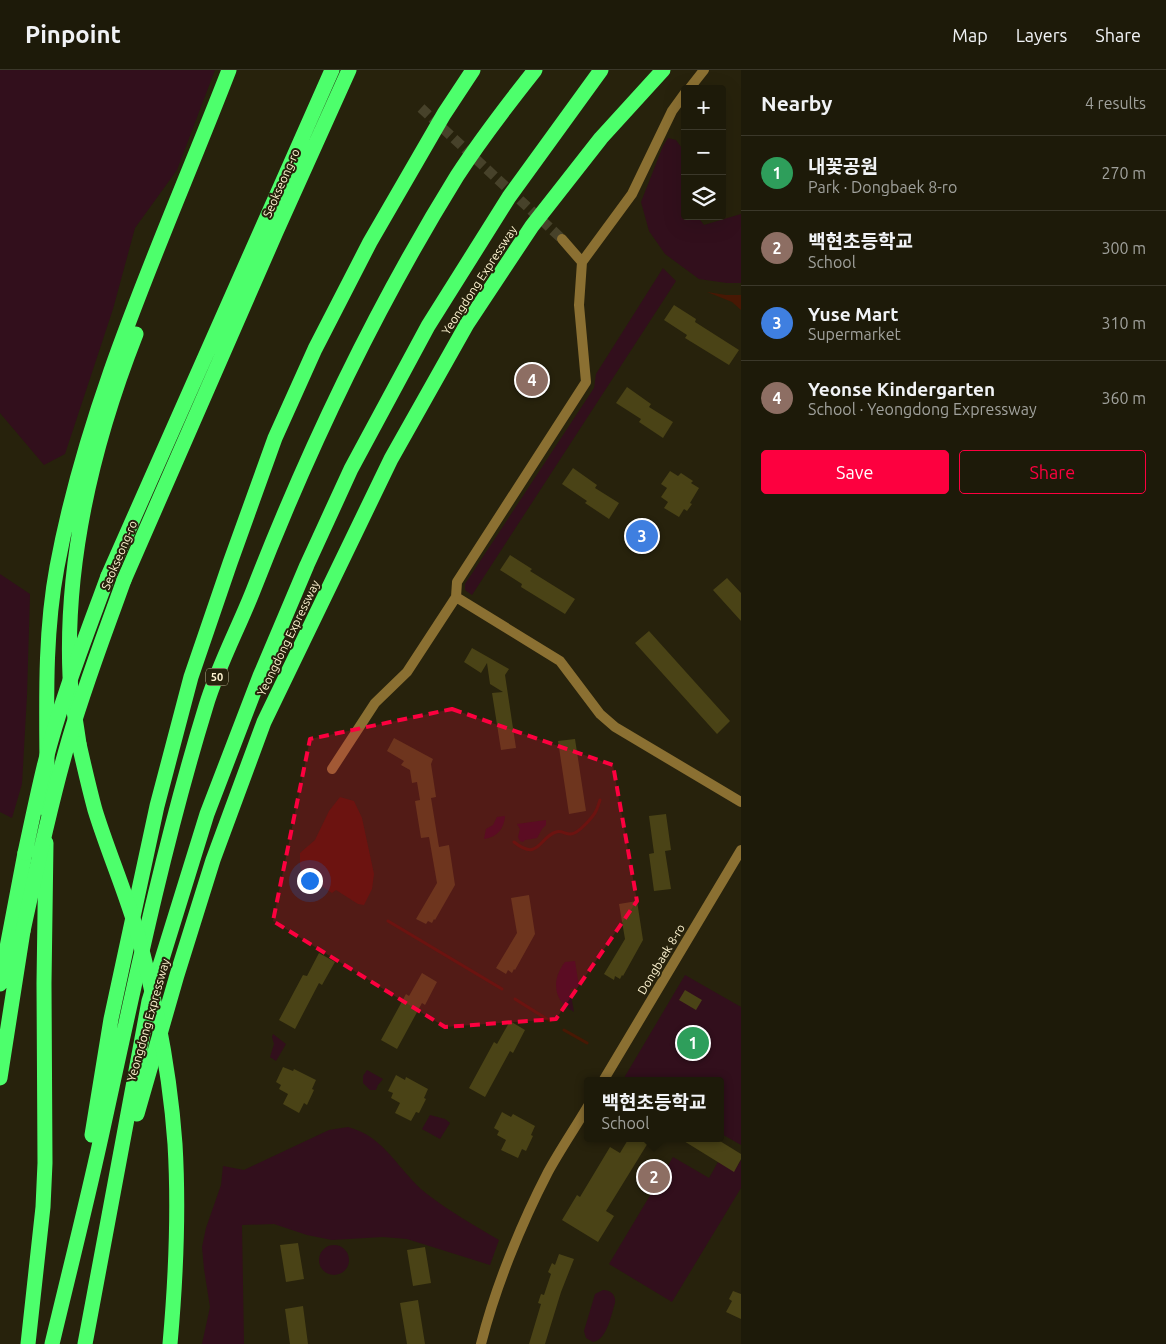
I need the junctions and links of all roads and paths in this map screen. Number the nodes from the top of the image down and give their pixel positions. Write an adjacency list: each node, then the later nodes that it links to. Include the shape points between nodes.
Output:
1 (230, 70): 26 (highway, via 120,347 83,456 56,568 48,662 45,1163)
2 (240, 70): 29 (highway, bridge, via 130,348 95,457 75,564 72,607 70,676 79,744 95,809 138,934 166,1070 174,1143 176,1218)
3 (332, 70): 18 (highway, bridge, via 108,576 77,660 44,767)
4 (349, 70): 18 (highway, Seokseong-ro, bridge, via 124,580 66,748)
5 (474, 70): 24 (highway, Yeongdong Expressway / 50, via 444,114 370,242 315,349 275,438 191,677 157,806 111,1019)
6 (535, 70): 24 (highway, Yeongdong Expressway / 50, via 458,175 388,296 309,454 220,669 178,804)
7 (601, 70): 25 (highway, Yeongdong Expressway, via 509,197 428,326 352,469 260,676 207,814 149,1001)
8 (663, 70): 25 (highway, Yeongdong Expressway, via 601,138 532,226 467,324 391,459 264,722 213,860 177,975 140,1104)
9 (704, 70): 10 (street)
10 (691, 85)
11 (681, 99): 13 (street, via 672,111 632,194)
12 (562, 239): 13 (street)
13 (582, 262): 14 (street, via 579,305 586,382 457,582)
14 (456, 597): 15 (street, via 407,672 375,703); 16 (street, via 560,662 614,727)
15 (332, 769)
16 (741, 802)
17 (741, 850): 21 (street, Dongbaek 8-ro)
18 (17, 930): 19 (highway); 20 (highway, Seokseong-ro)
19 (0, 984)
20 (2, 1047): 22 (highway, Seokseong-ro)
21 (605, 1077)
22 (0, 1078)
23 (584, 1113): 30 (street, via 528,1214 496,1295)
24 (68, 1278): 27 (highway, Yeongdong Expressway / 50)
25 (94, 1293): 28 (highway, Yeongdong Expressway)
26 (28, 1340)
27 (52, 1344)
28 (85, 1344)
29 (170, 1344)
30 (481, 1344)

